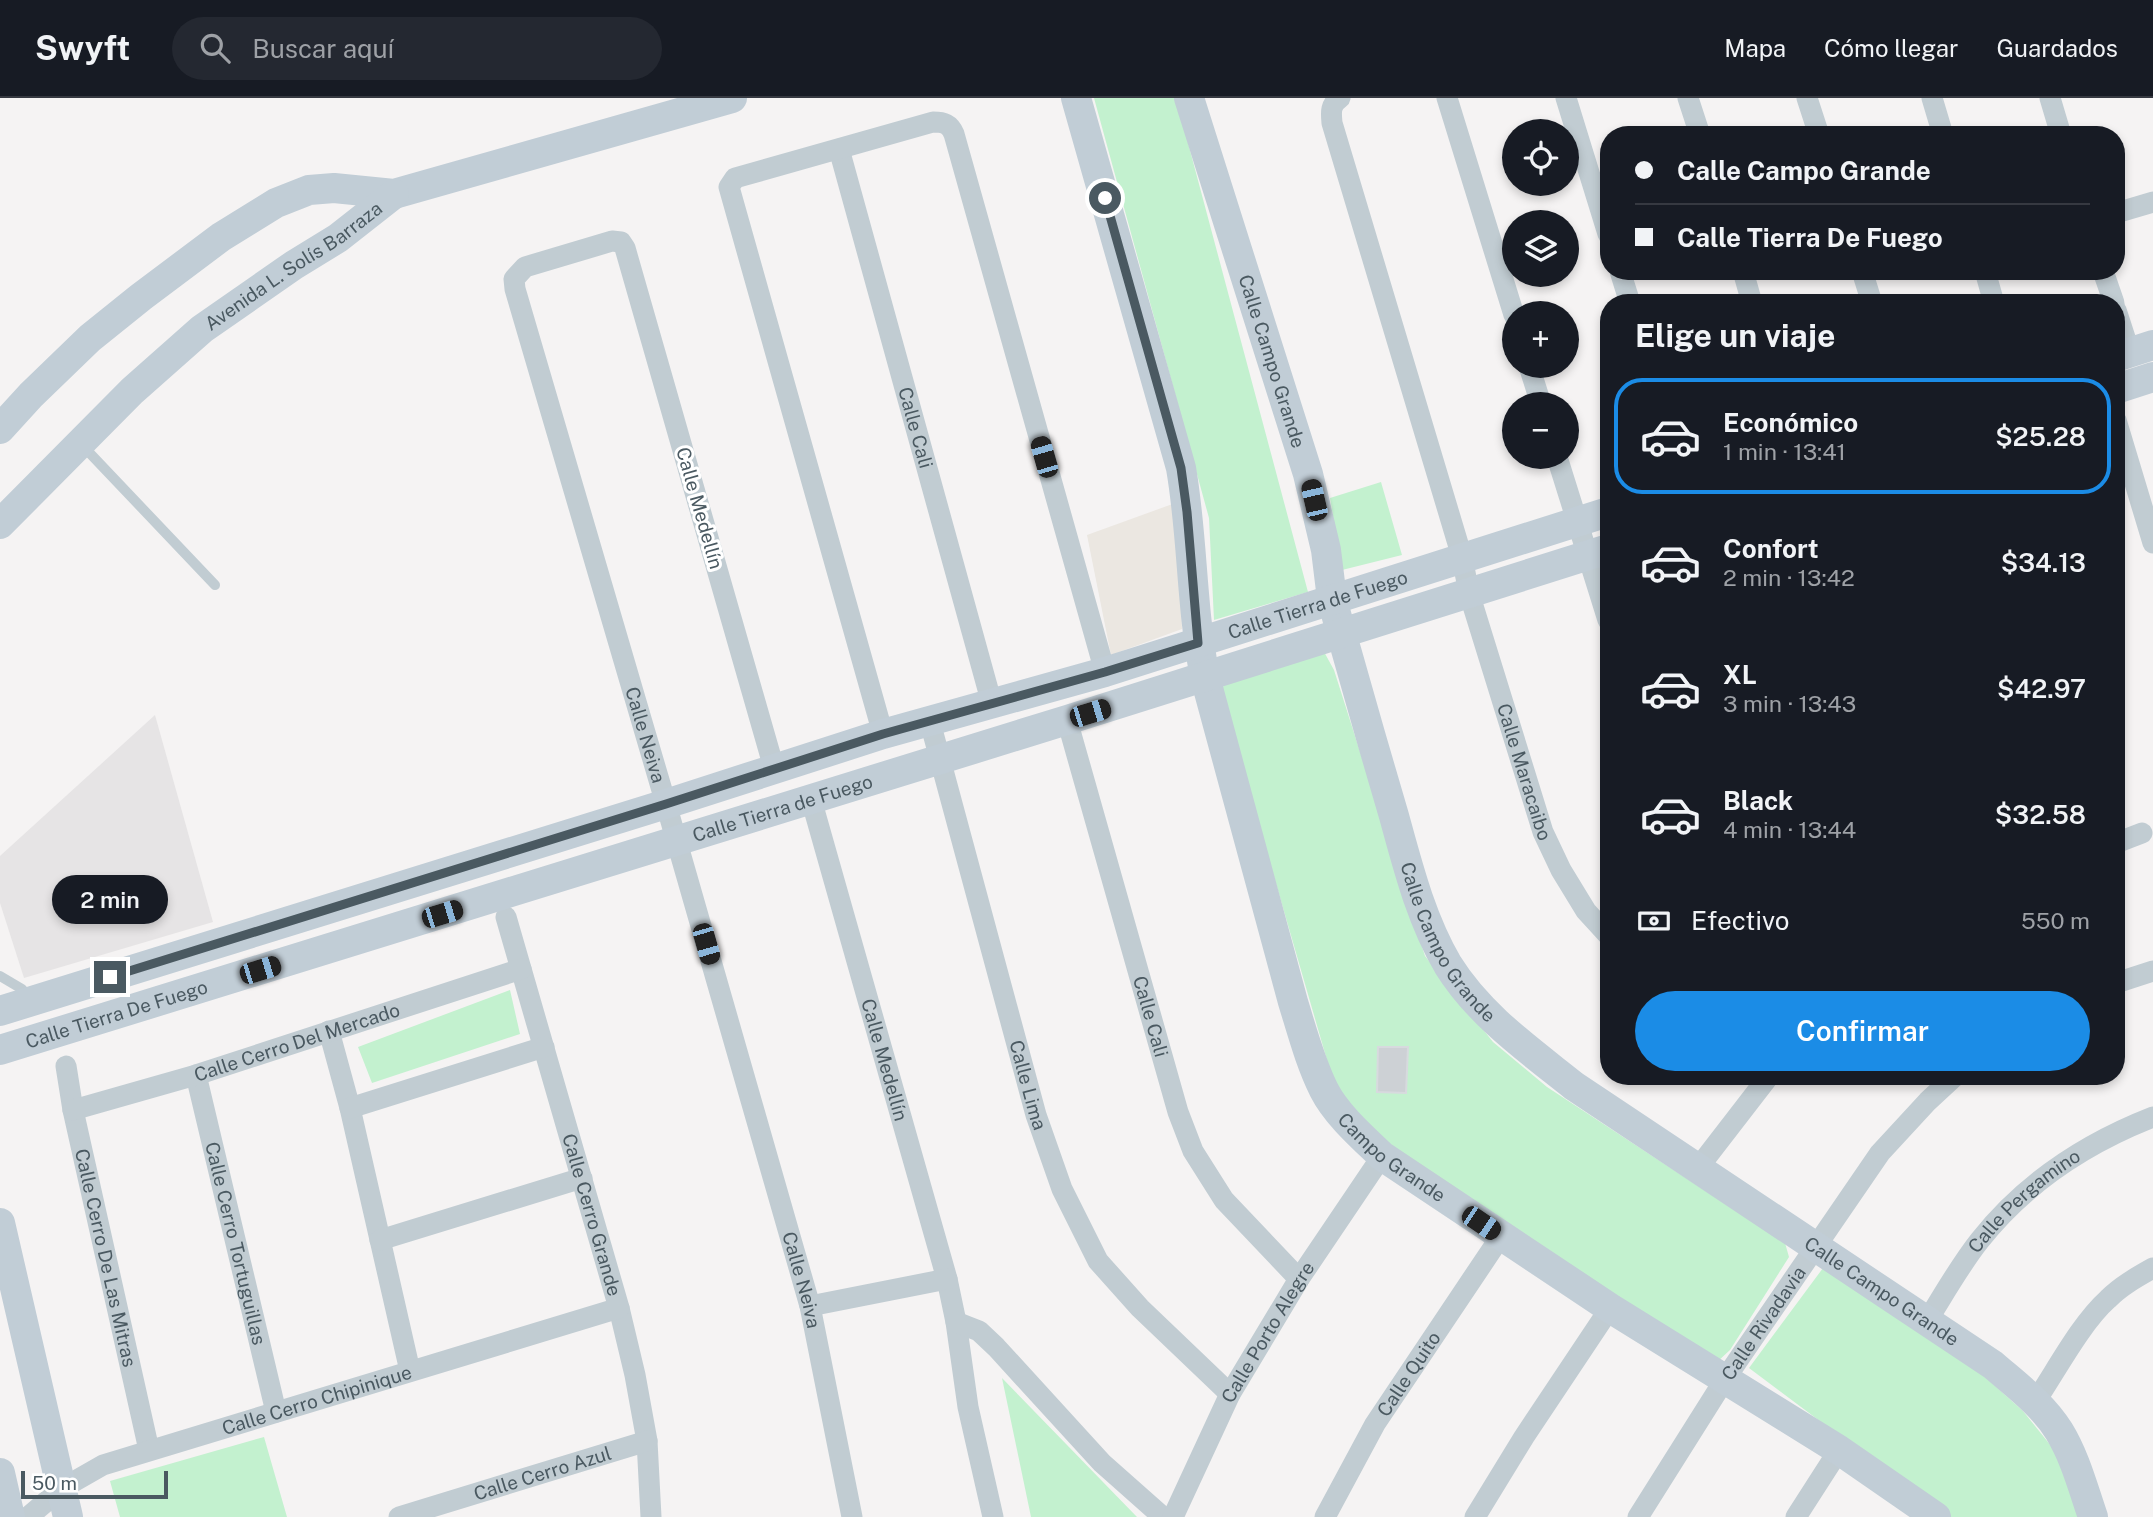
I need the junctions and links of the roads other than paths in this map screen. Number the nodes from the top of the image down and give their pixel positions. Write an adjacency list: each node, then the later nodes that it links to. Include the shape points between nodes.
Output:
1 (732, 98): 16 (street)
2 (1076, 98): 40 (street, via 1181,468)
3 (1189, 98): 38 (street, Calle Campo Grande, via 1308,474)
4 (1340, 98): 35 (street, Calle Maracaibo, via 1330,110 1332,123)
5 (1447, 98): 21 (street)
6 (1566, 98): 18 (street)
7 (1689, 98): 11 (street)
8 (1807, 98): 12 (street)
9 (1932, 98): 13 (street)
10 (2050, 98): 14 (street)
11 (1697, 126)
12 (1816, 126)
13 (1940, 126)
14 (2058, 126)
15 (839, 149): 41 (street, via 933,122 951,127); 43 (street, Calle Cali); 46 (street, via 735,178 729,187)
16 (394, 194): 26 (street, Avenida L. Solís Barraza, via 334,188 309,190 276,203 221,237 90,338); 27 (street, Avenida L. Solís Barraza, via 338,238 202,329)
17 (2153, 202): 19 (street)
18 (1600, 208)
19 (2125, 210)
20 (625, 248): 48 (street, Calle Medellín); 50 (street, Calle Neiva, via 612,241 525,267 514,279)
21 (1510, 301)
22 (2125, 332): 23 (street)
23 (2133, 351)
24 (2153, 377): 25 (street)
25 (2125, 386)
26 (0, 429)
27 (79, 443): 32 (street, Avenida L. Solís Barraza); 36 (lane)
28 (2125, 450): 33 (street)
29 (1561, 469): 31 (street)
30 (1600, 514): 31 (street, Calle Tierra de Fuego)
31 (1577, 521): 34 (street); 35 (street, Calle Tierra de Fuego)
32 (0, 524)
33 (2153, 543)
34 (1598, 552): 37 (street, Calle Tierra de Fuego)
35 (1462, 557): 37 (street, Calle Maracaibo); 38 (street, Calle Tierra de Fuego)
36 (215, 585)
37 (1469, 593): 39 (street, Calle Tierra de Fuego); 55 (street, Calle Maracaibo, via 1543,831 1561,870)
38 (1332, 599): 39 (street, Calle Campo Grande); 40 (street, Calle Tierra de Fuego)
39 (1341, 632): 42 (street, Calle Tierra de Fuego); 73 (street, Calle Campo Grande, via 1412,880 1428,928 1450,967 1477,1003 1516,1039 1574,1086)
40 (1198, 643): 41 (street, Calle Tierra de Fuego); 42 (street)
41 (1105, 672): 43 (street, Calle Tierra de Fuego)
42 (1205, 677): 44 (street, Calle Tierra de Fuego); 72 (street, Campo Grande, via 1308,1051 1325,1092)
43 (992, 704): 45 (street, Calle Tierra de Fuego)
44 (1067, 720): 47 (street, Calle Tierra de Fuego); 81 (street, Calle Cali, via 1178,1112 1194,1151 1224,1200)
45 (930, 722): 46 (street, Calle Tierra de Fuego); 47 (street, Calle Lima)
46 (883, 734): 48 (street, Calle Tierra de Fuego)
47 (940, 759): 49 (street, Calle Tierra de Fuego); 89 (street, Calle Lima, via 1036,1115 1062,1189 1098,1261)
48 (774, 768): 50 (street, Calle Tierra de Fuego)
49 (811, 799): 53 (street, Calle Tierra de Fuego); 80 (street, Calle Medellín)
50 (666, 804): 53 (street, Calle Neiva); 60 (street, Calle Tierra De Fuego)
51 (2142, 833): 52 (street)
52 (2125, 840)
53 (677, 841): 64 (street, Calle Tierra De Fuego); 82 (street, Calle Neiva)
54 (506, 917): 56 (street, Calle Cerro Grande)
55 (1600, 926)
56 (521, 969): 62 (street, Calle Cerro Del Mercado); 63 (street, Calle Cerro Grande)
57 (2153, 971): 59 (street)
58 (0, 976): 60 (lane, via 22,989)
59 (2125, 980)
60 (30, 1002): 61 (street, Calle Tierra De Fuego)
61 (0, 1011)
62 (329, 1031): 66 (street, Calle Cerro Del Mercado); 69 (street)
63 (544, 1047): 69 (street); 74 (street, Calle Cerro Grande)
64 (0, 1050)
65 (66, 1066): 70 (street, Calle Cerro De Las Mitras)
66 (196, 1075): 70 (street, Calle Cerro Del Mercado); 91 (street, Calle Cerro Tortuguillas)
67 (1762, 1085): 73 (street)
68 (1945, 1085): 78 (street, Calle Rivadavia, via 1880,1153)
69 (350, 1108): 77 (street)
70 (73, 1110): 93 (street, Calle Cerro De Las Mitras)
71 (2153, 1117): 85 (street, Calle Pergamino, via 2074,1155 2021,1194 1978,1242)
72 (1382, 1156): 76 (street, Campo Grande); 81 (street, Calle Porto Alegre)
73 (1698, 1168): 78 (street, Calle Campo Grande)
74 (582, 1178): 77 (street); 83 (street, Calle Cerro Grande)
75 (0, 1223): 96 (street)
76 (1501, 1236): 84 (street, Campo Grande); 105 (street, Calle Quito, via 1375,1424)
77 (380, 1240): 87 (street)
78 (1816, 1247): 85 (street, Calle Campo Grande); 88 (street, Calle Rivadavia)
79 (2153, 1268): 90 (street, via 2105,1301)
80 (947, 1279): 82 (street); 86 (street, Calle Medellín)
81 (1299, 1279): 89 (street, Calle Porto Alegre)
82 (810, 1306): 101 (street, Calle Neiva)
83 (619, 1308): 87 (street, Calle Cerro Chipinique); 92 (street, Calle Cerro Grande)
84 (1610, 1308): 88 (street, Campo Grande); 106 (street)
85 (1927, 1321): 90 (street, Calle Campo Grande, via 1993,1365)
86 (956, 1322): 102 (street, Calle Medellín, via 968,1407); 103 (street, via 979,1331 996,1347 1102,1464)
87 (410, 1371): 91 (street, Calle Cerro Chipinique)
88 (1725, 1379): 94 (street, Campo Grande); 107 (street, Calle Rivadavia)
89 (1230, 1394): 104 (street, Calle Porto Alegre)
90 (2035, 1402): 110 (street, Calle Campo Grande, via 2058,1430 2074,1461)
91 (276, 1412): 93 (street, Calle Cerro Chipinique)
92 (647, 1441): 99 (street, Calle Cerro Azul); 100 (street, Calle Cerro Grande)
93 (149, 1450): 96 (street, Calle Cerro Chipinique, via 103,1465)
94 (1839, 1450): 108 (street); 109 (street, Campo Grande)
95 (0, 1473): 97 (street)
96 (64, 1503): 98 (street, Calle Cerro Chipinique)
97 (10, 1517)
98 (28, 1517)
99 (399, 1517)
100 (651, 1517)
101 (852, 1517)
102 (993, 1517)
103 (1163, 1517)
104 (1173, 1517)
105 (1325, 1517)
106 (1475, 1517)
107 (1638, 1517)
108 (1796, 1517)
109 (1936, 1517)
110 (2093, 1517)

